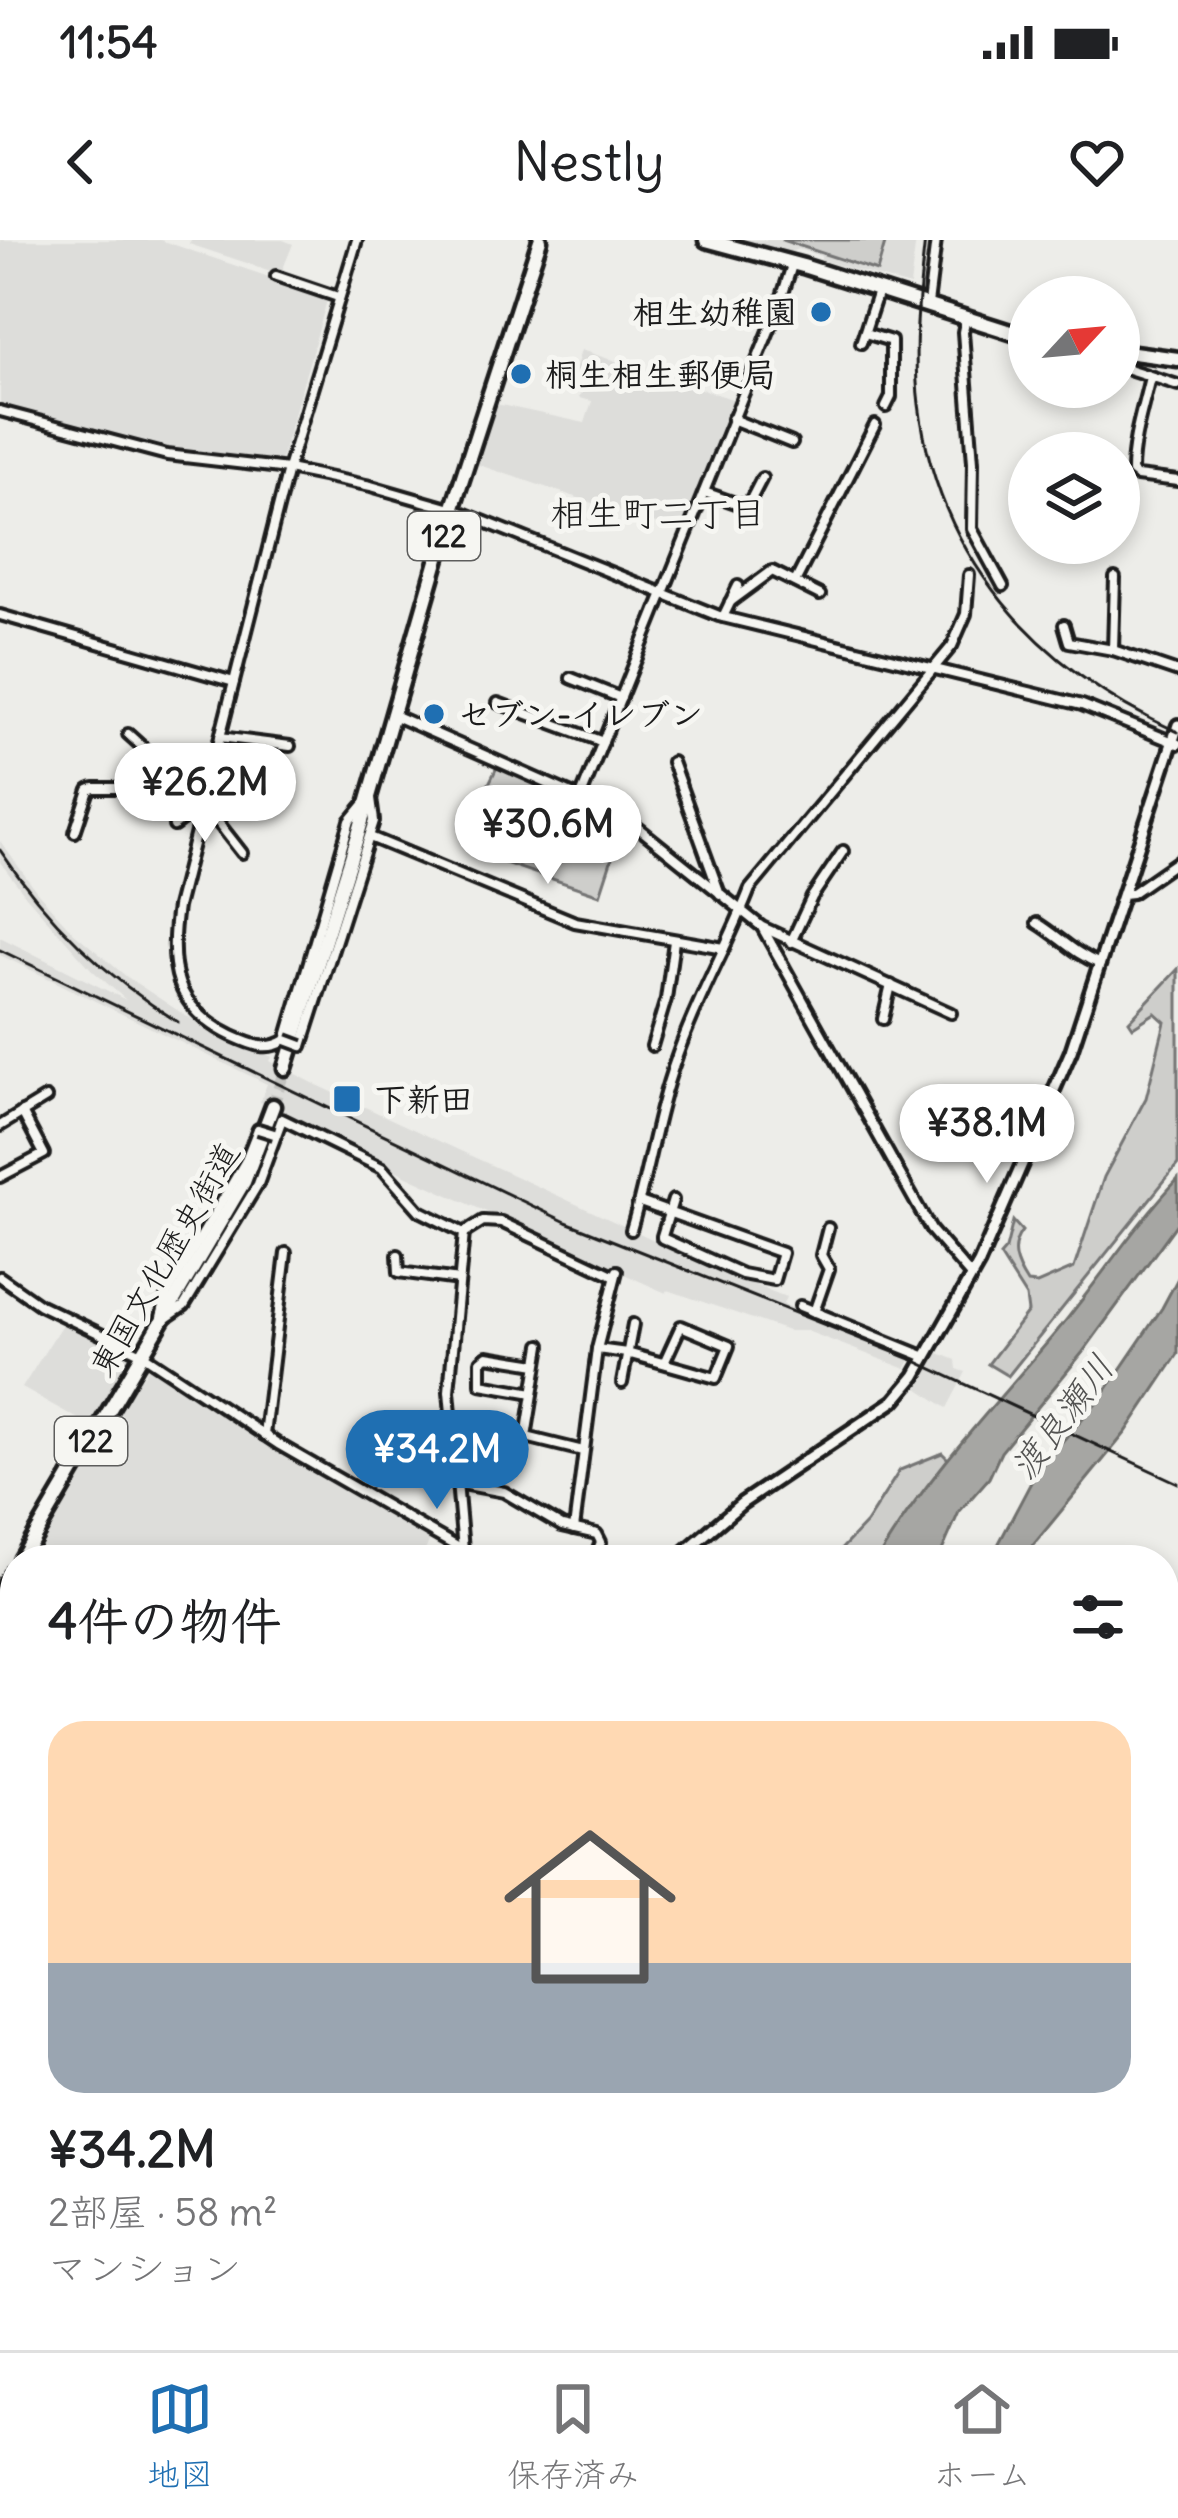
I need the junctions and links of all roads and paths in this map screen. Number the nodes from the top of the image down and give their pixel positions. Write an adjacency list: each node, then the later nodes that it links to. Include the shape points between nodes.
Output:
1 (357, 240): 8 (street)
2 (540, 240): 26 (highway, 122)
3 (706, 240): 5 (highway)
4 (937, 240): 9 (street)
5 (792, 263): 7 (highway); 19 (street)
6 (276, 276): 8 (street)
7 (879, 290): 9 (highway); 17 (street, via 863,338 891,340)
8 (338, 298): 22 (street)
9 (928, 304): 10 (highway)
10 (966, 317): 11 (highway); 31 (street, via 971,530)
11 (1008, 331)
12 (1140, 354): 13 (highway)
13 (1178, 359)
14 (1140, 373): 15 (street)
15 (1150, 376): 16 (street); 24 (street, via 1132,472)
16 (1178, 385)
17 (886, 407)
18 (0, 412): 22 (street, via 167,455)
19 (732, 419): 21 (street); 25 (street)
20 (875, 425): 29 (street)
21 (792, 443)
22 (288, 469): 26 (street); 42 (street)
23 (762, 478): 25 (street, via 747,507)
24 (1178, 482)
25 (704, 492): 32 (street)
26 (452, 510): 32 (street); 45 (highway, 122)
27 (969, 575): 39 (street, via 962,625)
28 (1115, 578): 38 (street)
29 (795, 582): 33 (street); 34 (street, via 772,571)
30 (738, 586): 34 (street)
31 (1004, 586)
32 (663, 593): 36 (street); 43 (street)
33 (820, 596)
34 (730, 602): 36 (street)
35 (0, 615): 42 (street)
36 (723, 617): 39 (street)
37 (1064, 625): 38 (street, via 1069,642)
38 (1113, 650): 40 (street)
39 (936, 669): 50 (street, via 1082,705); 65 (street, via 757,879)
40 (1178, 672)
41 (571, 678): 43 (street)
42 (234, 682): 48 (street)
43 (621, 698): 49 (street)
44 (498, 703): 49 (street)
45 (391, 714): 54 (street); 55 (highway, 122)
46 (1178, 725): 50 (street)
47 (128, 734): 53 (street)
48 (220, 737): 51 (street); 56 (street)
49 (603, 742): 54 (street)
50 (1175, 743): 64 (street)
51 (290, 746)
52 (672, 762): 63 (street)
53 (183, 788): 56 (street); 58 (street, via 89,790)
54 (581, 796): 63 (street, via 634,824)
55 (367, 798): 59 (street, via 376,814); 75 (street, via 338,861); 77 (highway, 122)
56 (203, 805): 57 (street); 61 (street); 75 (street, via 175,921 183,997 204,1021 252,1045)
57 (174, 826)
58 (75, 832)
59 (370, 837): 68 (street, via 575,922); 75 (street, bridge, via 302,1046)
60 (843, 851): 69 (street)
61 (242, 853)
62 (1178, 861): 64 (street)
63 (720, 894): 65 (street)
64 (1123, 894): 71 (street)
65 (744, 912): 67 (street); 70 (street)
66 (1037, 923): 71 (street)
67 (762, 927): 69 (street); 92 (street, via 932,1230)
68 (674, 941): 70 (street); 76 (street)
69 (791, 942): 72 (street)
70 (724, 948): 85 (street, via 675,1061)
71 (1100, 964): 92 (street, via 1071,1051)
72 (891, 983): 73 (street); 74 (street)
73 (951, 1013)
74 (883, 1018)
75 (286, 1040)
76 (652, 1046)
77 (285, 1068)
78 (46, 1098): 80 (street)
79 (273, 1106): 97 (highway, 東国文化歴史街道 / 122, via 244,1183)
80 (22, 1112): 81 (street); 83 (street, via 44,1154)
81 (0, 1126)
82 (276, 1135): 89 (street, via 282,1119 382,1168 430,1218); 97 (street, via 258,1184 184,1306); 97 (street, bridge, via 258,1129 166,1294)
83 (0, 1177)
84 (673, 1200): 86 (street)
85 (640, 1202): 86 (street); 88 (street)
86 (669, 1211): 86 (street, via 782,1252 773,1280 664,1240)
87 (828, 1228): 96 (street, via 821,1255 829,1269)
88 (632, 1230)
89 (464, 1233): 94 (street); 100 (street, via 483,1221 501,1222 616,1274)
90 (286, 1253): 108 (street)
91 (398, 1255): 94 (street, via 399,1272)
92 (971, 1276): 103 (street)
93 (0, 1277): 102 (street)
94 (459, 1280): 110 (street, via 449,1391)
95 (800, 1306): 96 (street)
96 (814, 1312): 103 (street)
97 (161, 1322): 102 (highway, 東国文化歴史街道 / 122)
98 (633, 1324): 101 (street)
99 (541, 1345): 104 (street)
100 (597, 1349): 101 (street); 109 (street)
101 (627, 1353): 105 (street); 106 (street)
102 (142, 1354): 108 (street); 112 (highway, 東国文化歴史街道 / 122)
103 (926, 1357): 116 (street, via 894,1401)
104 (537, 1364): 107 (street); 107 (street, via 481,1361 481,1384)
105 (664, 1364): 105 (street, via 681,1326 729,1346 716,1378)
106 (622, 1383)
107 (532, 1393): 109 (street, via 528,1439)
108 (264, 1435): 113 (street)
109 (583, 1451): 111 (street)
110 (458, 1483): 111 (street, via 504,1492); 114 (street)
111 (574, 1529): 115 (street, via 599,1535)
112 (30, 1545)
113 (454, 1545)
114 (463, 1545)
115 (597, 1545)
116 (693, 1545)

